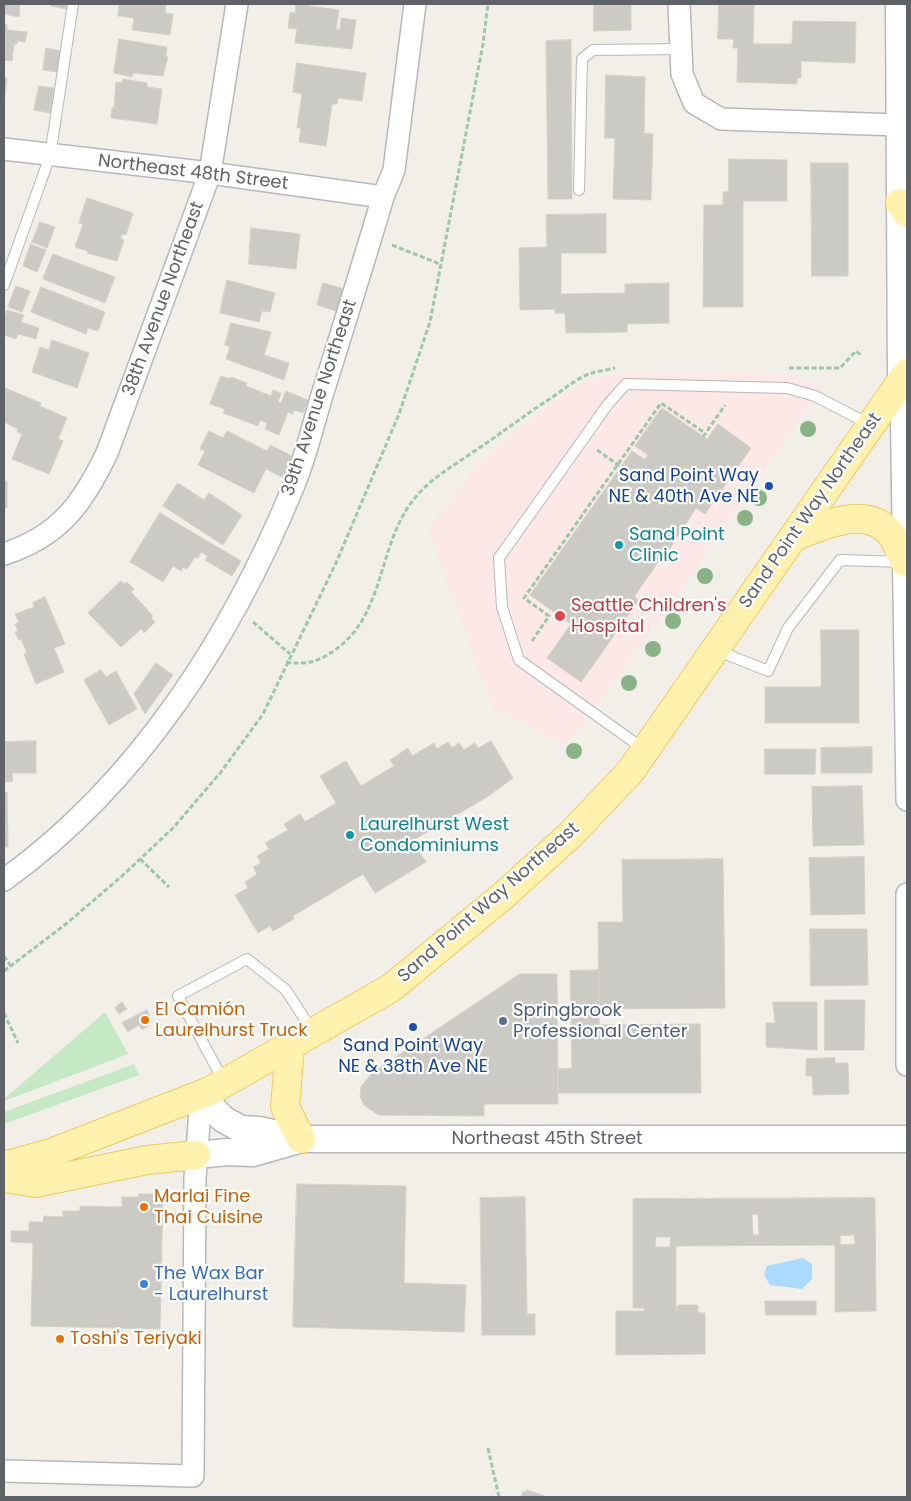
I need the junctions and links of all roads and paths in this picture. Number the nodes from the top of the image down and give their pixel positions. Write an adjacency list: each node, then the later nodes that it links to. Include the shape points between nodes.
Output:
1 (73, 4): 10 (lane)
2 (237, 4): 11 (street, 38th Avenue Northeast)
3 (414, 4): 13 (street, 39th Avenue Northeast, via 394,170)
4 (488, 4): 16 (path)
5 (679, 4): 7 (street)
6 (899, 4): 8 (street)
7 (680, 49): 8 (street, via 682,74 694,103 720,119); 12 (lane, via 593,50 582,59)
8 (899, 125): 14 (street)
9 (4, 149): 10 (street, Northeast 48th Street)
10 (50, 156): 11 (street, Northeast 48th Street); 17 (lane)
11 (210, 173): 13 (street, Northeast 48th Street); 27 (street, 38th Avenue Northeast, via 107,452 90,489 69,516 42,536)
12 (579, 190)
13 (383, 197): 15 (street, 39th Avenue Northeast)
14 (904, 208): 21 (street)
15 (372, 232): 16 (path, via 391,245); 29 (street, 39th Avenue Northeast, via 295,484)
16 (440, 264): 31 (path, via 430,322 399,414 336,563)
17 (4, 285)
18 (862, 356): 20 (path, via 856,351 840,368)
19 (622, 366): 34 (path, via 588,374 430,481 401,520 386,555 378,590 349,640 327,656 304,664)
20 (781, 368)
21 (904, 378): 23 (main road, Sand Point Way Northeast); 28 (street)
22 (738, 386): 23 (lane, via 787,388 815,396); 24 (lane, via 626,384); 25 (path, via 704,435 661,402)
23 (872, 425): 26 (main road, Sand Point Way Northeast)
24 (583, 440): 25 (path); 33 (lane, via 500,558 502,607)
25 (619, 466): 33 (path, via 524,598 550,616)
26 (793, 537): 28 (main road, via 843,520 873,521 893,537); 30 (main road, Sand Point Way Northeast)
27 (8, 553)
28 (905, 562): 30 (lane, via 840,560 788,628 768,670); 32 (street)
29 (236, 608): 31 (path); 39 (street, 39th Avenue Northeast, via 170,713 132,759 77,818)
30 (716, 649): 36 (main road, Sand Point Way Northeast)
31 (290, 654): 34 (path)
32 (906, 658): 35 (street)
33 (519, 660): 36 (lane)
34 (286, 662): 38 (path, via 263,714 173,828)
35 (906, 692): 37 (street)
36 (645, 750): 46 (main road, Sand Point Way Northeast, via 630,772 570,835 504,895 391,988)
37 (907, 800)
38 (140, 859): 40 (path); 43 (path, via 66,924)
39 (4, 880)
40 (169, 887)
41 (907, 894): 49 (street)
42 (4, 956): 43 (path)
43 (11, 966): 44 (path)
44 (4, 971)
45 (4, 1013): 47 (path)
46 (314, 1033): 48 (main road, Sand Point Way Northeast); 50 (lane, via 286,990 247,959 178,996)
47 (18, 1043)
48 (290, 1047): 50 (main road, Sand Point Way Northeast); 52 (main road, via 285,1107)
49 (907, 1065)
50 (225, 1083): 51 (main road, Sand Point Way Northeast)
51 (201, 1096): 52 (street, Northeast 45th Street, via 224,1119 241,1129); 54 (street); 55 (main road, Sand Point Way Northeast, via 51,1153)
52 (301, 1139): 53 (street, Northeast 45th Street); 54 (street, via 253,1153)
53 (907, 1139)
54 (196, 1155): 56 (main road, via 147,1160 35,1183); 58 (street, via 193,1476)
55 (4, 1166)
56 (4, 1178)
57 (488, 1448): 59 (path)
58 (4, 1471)
59 (500, 1497)

